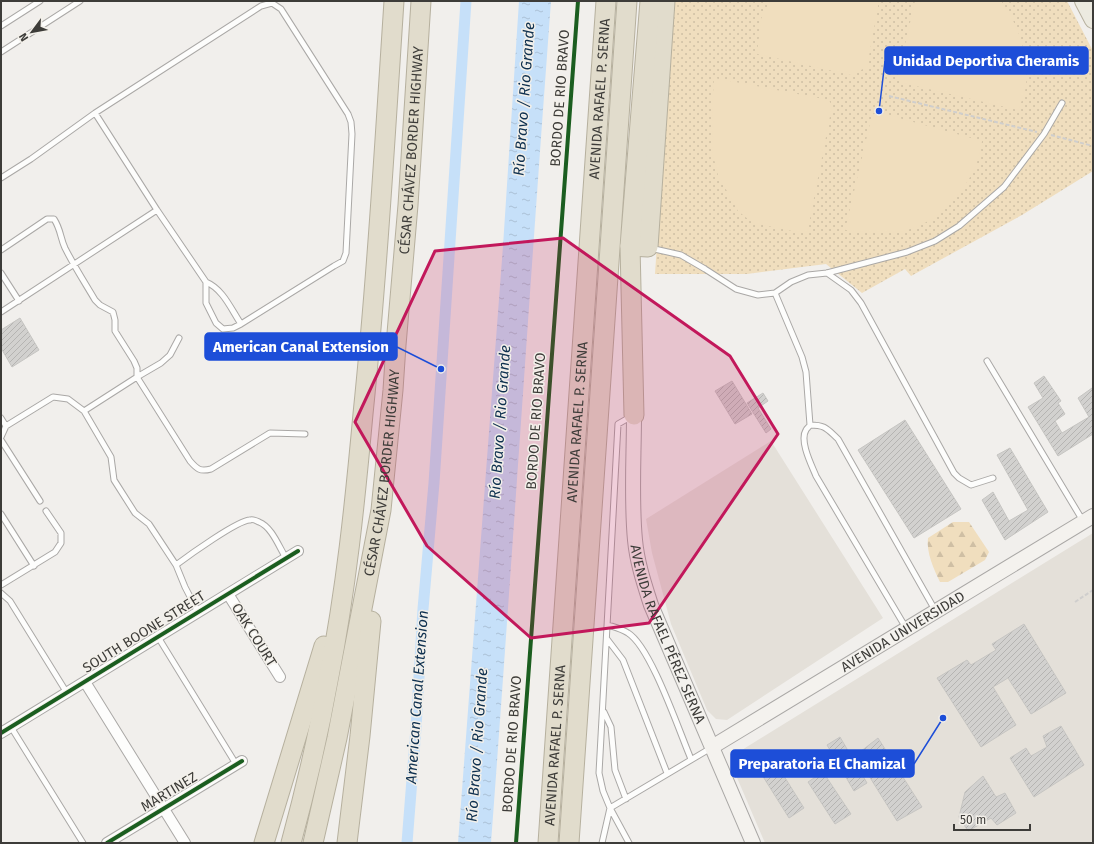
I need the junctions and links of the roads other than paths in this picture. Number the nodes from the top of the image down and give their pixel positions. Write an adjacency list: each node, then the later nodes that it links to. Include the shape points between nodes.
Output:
1 (40, 1): 11 (lane)
2 (80, 1): 12 (lane)
3 (394, 1): 48 (highway, CÉSAR CHÁVEZ BORDER HIGHWAY, via 384,173 368,364 358,476)
4 (421, 1): 40 (highway, CÉSAR CHÁVEZ BORDER HIGHWAY, via 392,404)
5 (606, 1): 78 (highway, AVENIDA RAFAEL P. SERNA)
6 (627, 1): 79 (highway, AVENIDA RAFAEL P. SERNA)
7 (650, 1): 17 (highway)
8 (665, 1): 17 (highway)
9 (1083, 1): 10 (main road)
10 (1093, 20)
11 (1, 26)
12 (1, 52)
13 (1062, 103): 21 (lane, via 1044,134 1004,187 959,226 935,241 907,252)
14 (95, 113): 15 (lane); 16 (lane); 26 (lane, via 261,6 272,2 281,9 351,122 346,254 343,261)
15 (1, 178)
16 (157, 210): 19 (lane); 22 (lane)
17 (639, 247): 23 (lane, via 681,255 736,289 758,295); 31 (highway)
18 (1, 250): 19 (lane, via 47,219 54,219)
19 (74, 264): 24 (lane); 29 (lane, via 100,305 113,312 114,331 134,361)
20 (1, 273): 24 (lane)
21 (827, 273): 23 (lane, via 808,275); 38 (lane, via 851,290 861,303 954,473 971,485)
22 (206, 282): 26 (lane, via 219,290); 26 (lane, via 206,302 216,323 223,329)
23 (775, 293): 34 (lane, via 804,364)
24 (19, 300): 25 (lane)
25 (1, 312)
26 (240, 324)
27 (179, 338): 29 (lane, via 170,354)
28 (987, 361): 43 (lane)
29 (137, 378): 30 (lane); 35 (lane, via 190,462 204,471 270,433)
30 (84, 411): 33 (lane, via 68,399 54,397); 46 (lane, via 111,457 114,480 135,513 149,524)
31 (634, 415): 54 (lane, via 618,424); 64 (main road, AVENIDA RAFAEL PÉREZ SERNA, via 633,509 640,568 651,604)
32 (1, 418): 33 (lane)
33 (6, 426): 36 (lane)
34 (810, 426): 52 (lane, via 821,425 838,439); 55 (lane, via 804,438 816,476)
35 (305, 434)
36 (1, 437)
37 (1, 440): 39 (lane)
38 (993, 478)
39 (40, 501)
40 (381, 510): 76 (highway, CÉSAR CHÁVEZ BORDER HIGHWAY, via 337,738); 77 (highway, via 360,736)
41 (46, 511): 47 (lane, via 61,533 61,544 55,552)
42 (1, 514): 47 (lane)
43 (1088, 519): 52 (main road, AVENIDA UNIVERSIDAD)
44 (298, 550): 45 (street, SOUTH BOONE STREET)
45 (286, 558): 46 (lane, via 270,530 259,522 250,520 195,551); 51 (street, SOUTH BOONE STREET)
46 (176, 565): 53 (lane)
47 (34, 566): 49 (lane)
48 (345, 578): 74 (highway); 75 (highway, CÉSAR CHÁVEZ BORDER HIGHWAY, via 330,676)
49 (1, 586)
50 (1, 593): 60 (lane, via 10,601)
51 (228, 594): 53 (street, SOUTH BOONE STREET); 58 (street, OAK COURT)
52 (935, 611): 55 (main road, AVENIDA UNIVERSIDAD)
53 (198, 612): 56 (street, SOUTH BOONE STREET)
54 (608, 625): 57 (lane); 65 (lane, via 628,633 640,645 655,671)
55 (906, 628): 64 (main road, AVENIDA UNIVERSIDAD)
56 (158, 637): 59 (street, SOUTH BOONE STREET); 66 (lane)
57 (607, 639): 61 (lane); 67 (lane, via 623,660)
58 (280, 677)
59 (85, 682): 60 (street, SOUTH BOONE STREET); 69 (street)
60 (67, 693): 62 (street, SOUTH BOONE STREET)
61 (604, 711): 68 (lane, via 611,727 615,770); 70 (lane, via 599,773)
62 (11, 727): 63 (street, SOUTH BOONE STREET); 71 (lane)
63 (1, 733)
64 (712, 747): 65 (lane); 82 (main road, AVENIDA RAFAEL PÉREZ SERNA)
65 (691, 759): 67 (lane)
66 (239, 762): 69 (street, MARTINEZ)
67 (667, 773): 68 (lane)
68 (626, 799): 70 (lane)
69 (163, 808): 72 (street, MARTINEZ); 73 (street)
70 (610, 808): 80 (lane); 81 (lane)
71 (83, 843)
72 (107, 843)
73 (185, 843)
74 (264, 843)
75 (292, 843)
76 (313, 843)
77 (347, 843)
78 (548, 843)
79 (569, 843)
80 (602, 843)
81 (629, 843)
82 (753, 843)

